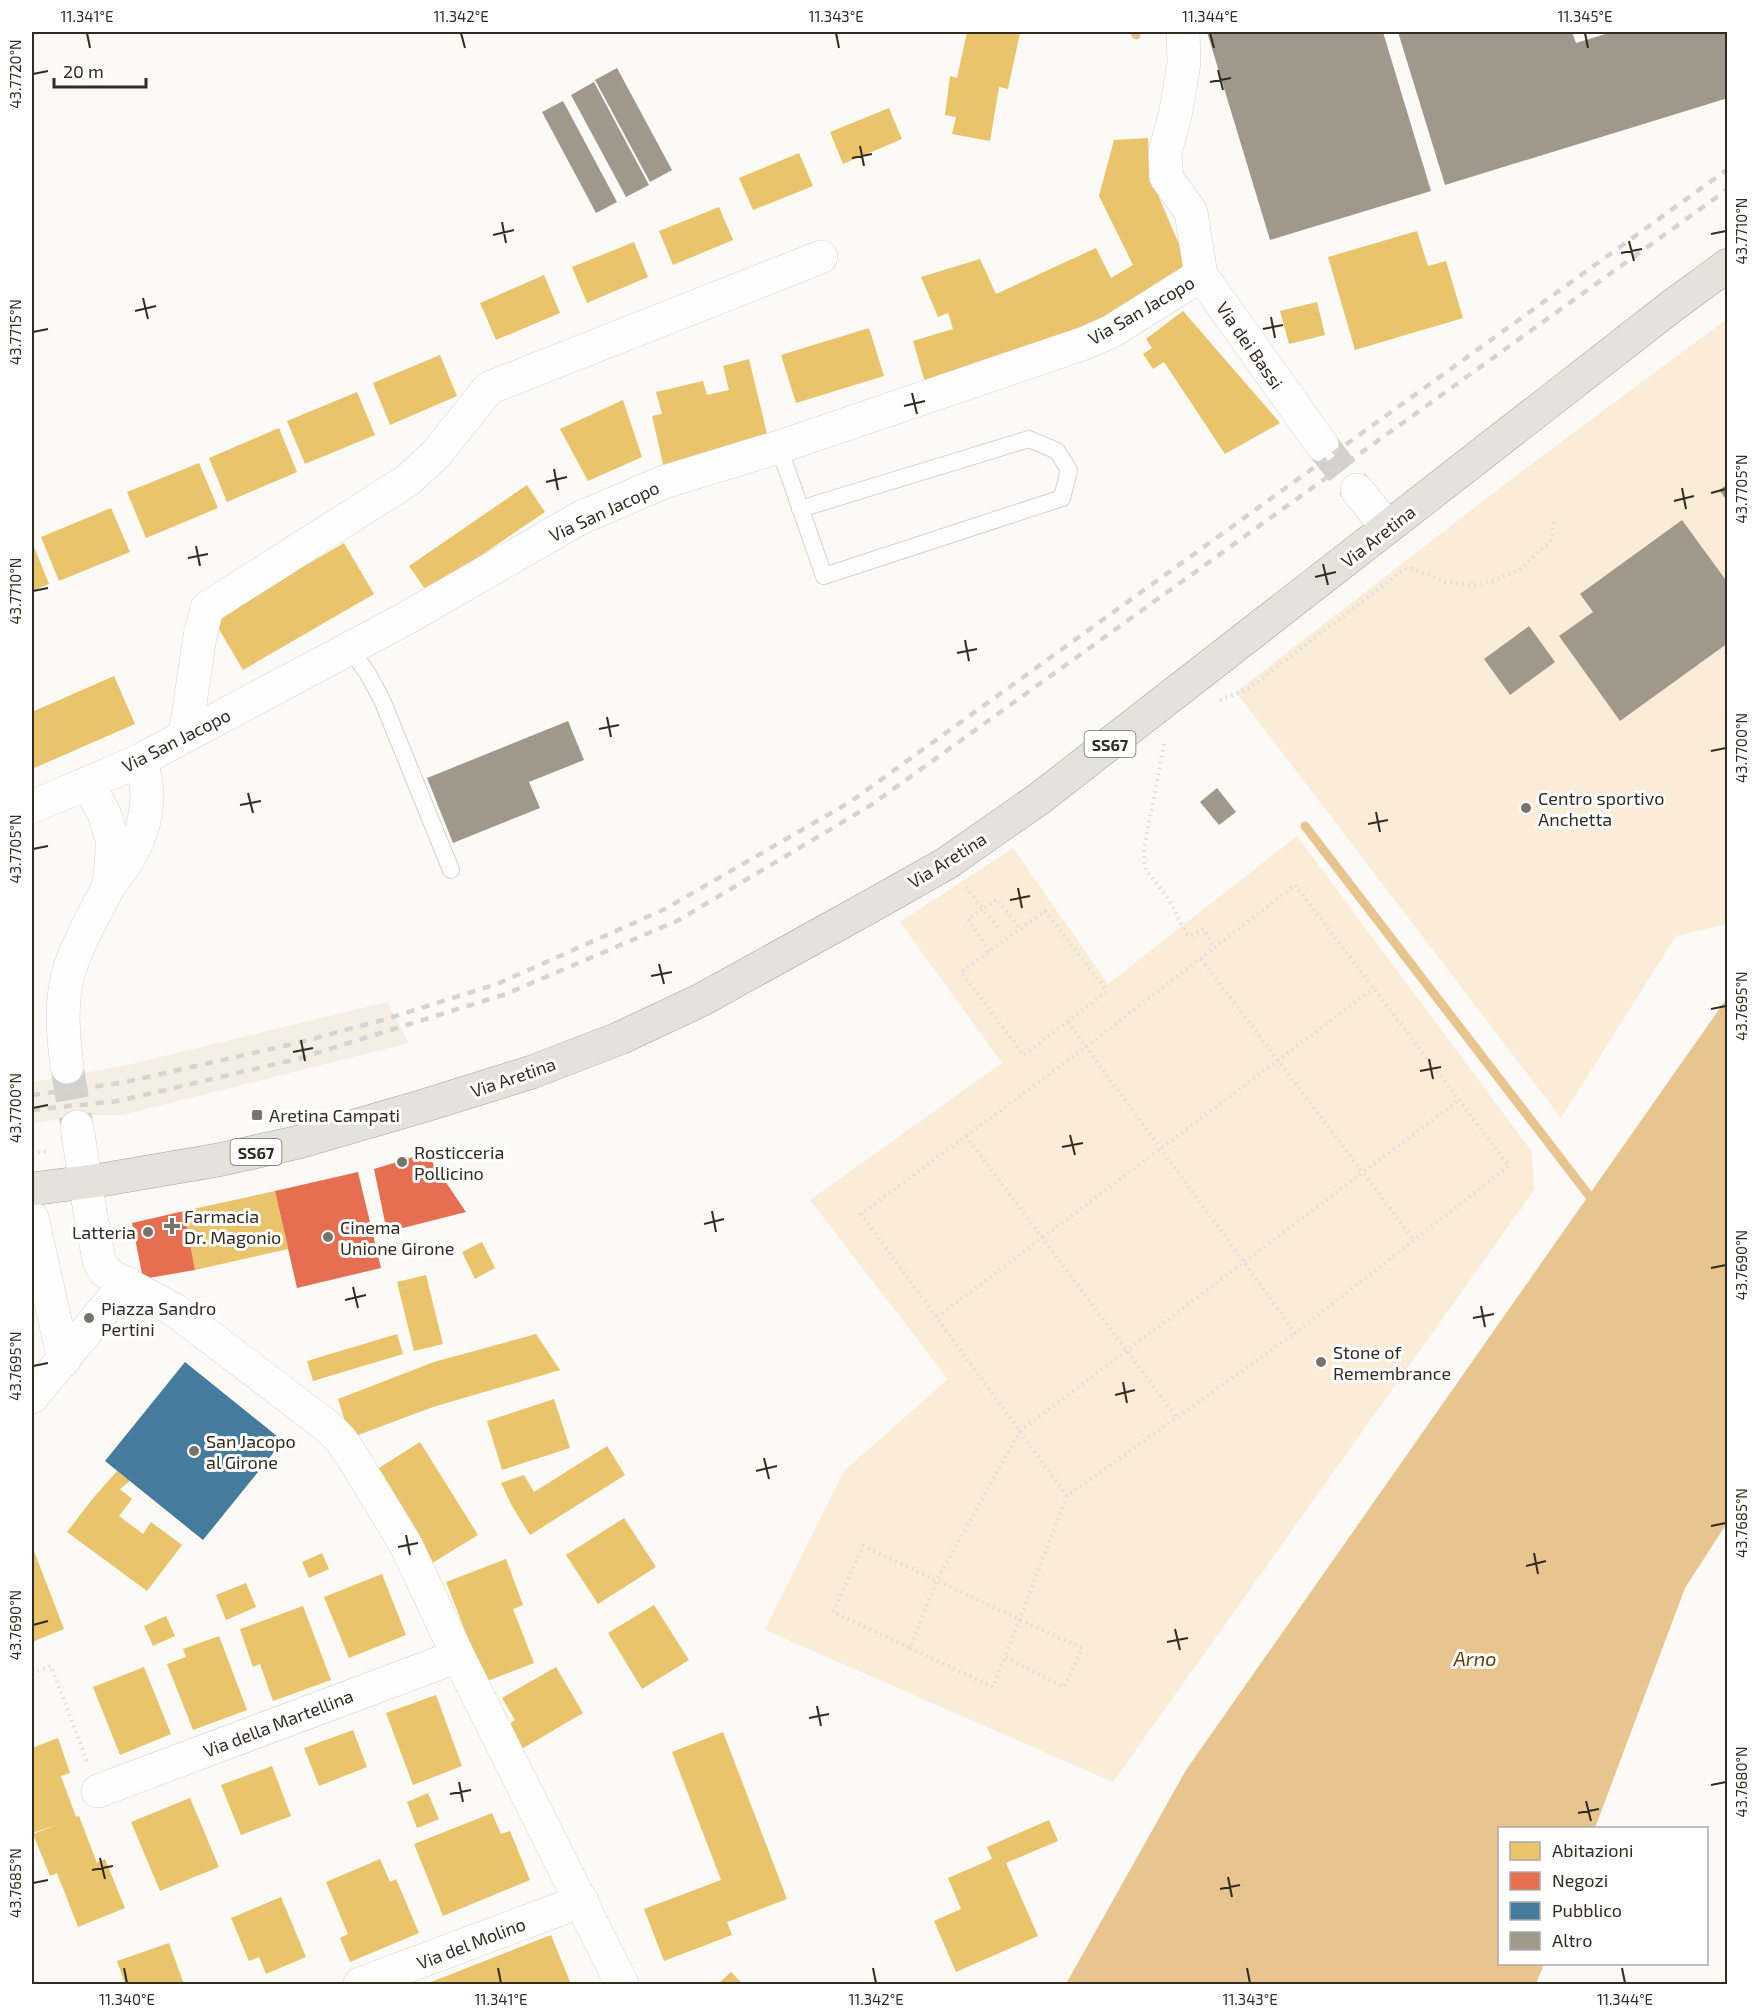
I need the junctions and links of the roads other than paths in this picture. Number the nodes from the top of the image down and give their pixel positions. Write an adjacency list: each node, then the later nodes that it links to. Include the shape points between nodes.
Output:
1 (1183, 32): 4 (street, Via dei Bassi, via 1184,63 1165,152 1166,177 1191,213)
2 (821, 257): 11 (street, via 489,388 437,453 408,480 207,608)
3 (1728, 265): 9 (main road, Via Aretina / SS67)
4 (1201, 275): 5 (street, Via dei Bassi); 6 (street, Via San Jacopo, via 1112,331 1085,343)
5 (1322, 445)
6 (779, 447): 8 (lane); 10 (street, Via San Jacopo, via 664,482 580,518)
7 (1357, 490): 9 (street)
8 (801, 509): 8 (lane, via 824,576 1062,498 1068,470 1057,451 1029,439)
9 (1387, 527): 19 (main road, Via Aretina / SS67, via 1040,798 947,863 701,1000 620,1038 532,1072 423,1106 299,1142)
10 (350, 649): 11 (street, Via San Jacopo); 15 (lane, via 382,700)
11 (185, 736): 12 (street, Via San Jacopo)
12 (139, 761): 13 (street, Via San Jacopo); 16 (street, via 146,784 142,828)
13 (88, 784): 14 (street, Via San Jacopo); 16 (street, via 104,813 113,842)
14 (32, 807)
15 (451, 870)
16 (109, 887): 17 (street, via 77,952 66,985 63,1019)
17 (67, 1067)
18 (77, 1127): 19 (street)
19 (85, 1182): 20 (main road, Via Aretina / SS67); 22 (street, via 101,1266)
20 (32, 1189)
21 (32, 1218): 23 (street)
22 (126, 1283): 23 (street); 25 (street, via 173,1309 341,1440 406,1545)
23 (64, 1360): 24 (street)
24 (32, 1397)
25 (458, 1656): 26 (street, Via della Martellina); 27 (street)
26 (98, 1791)
27 (582, 1901): 28 (street, Via del Molino); 29 (street)
28 (360, 1984)
29 (622, 1984)

